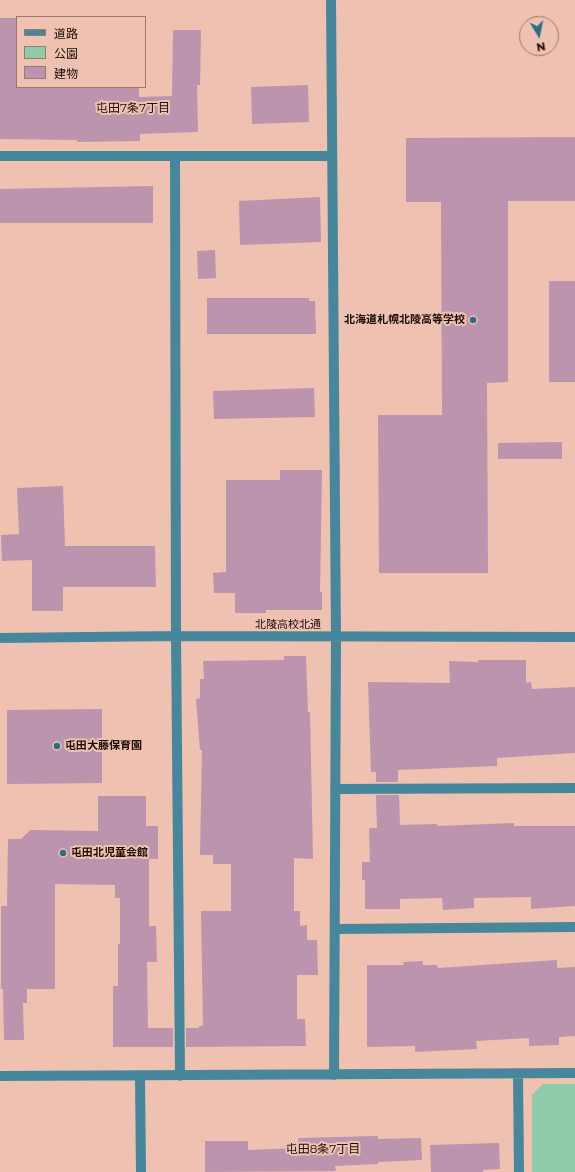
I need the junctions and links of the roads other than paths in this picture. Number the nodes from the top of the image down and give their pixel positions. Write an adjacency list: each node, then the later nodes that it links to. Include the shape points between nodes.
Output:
1 (330, 0): 4 (street)
2 (0, 156): 3 (street)
3 (175, 156): 4 (street); 5 (street)
4 (331, 156): 8 (street)
5 (176, 636): 7 (street, 北陵高校北通); 8 (street, 北陵高校北通); 18 (street)
6 (575, 637): 8 (street, 北陵高校北通)
7 (0, 638)
8 (336, 638): 10 (street)
9 (575, 788): 10 (street)
10 (335, 789): 12 (street)
11 (575, 927): 12 (street)
12 (335, 928): 15 (street)
13 (518, 1074): 14 (street); 15 (street); 20 (street)
14 (575, 1074)
15 (334, 1075): 18 (street)
16 (0, 1076): 17 (street)
17 (140, 1076): 18 (street); 19 (street)
18 (180, 1076)
19 (141, 1172)
20 (519, 1172)

